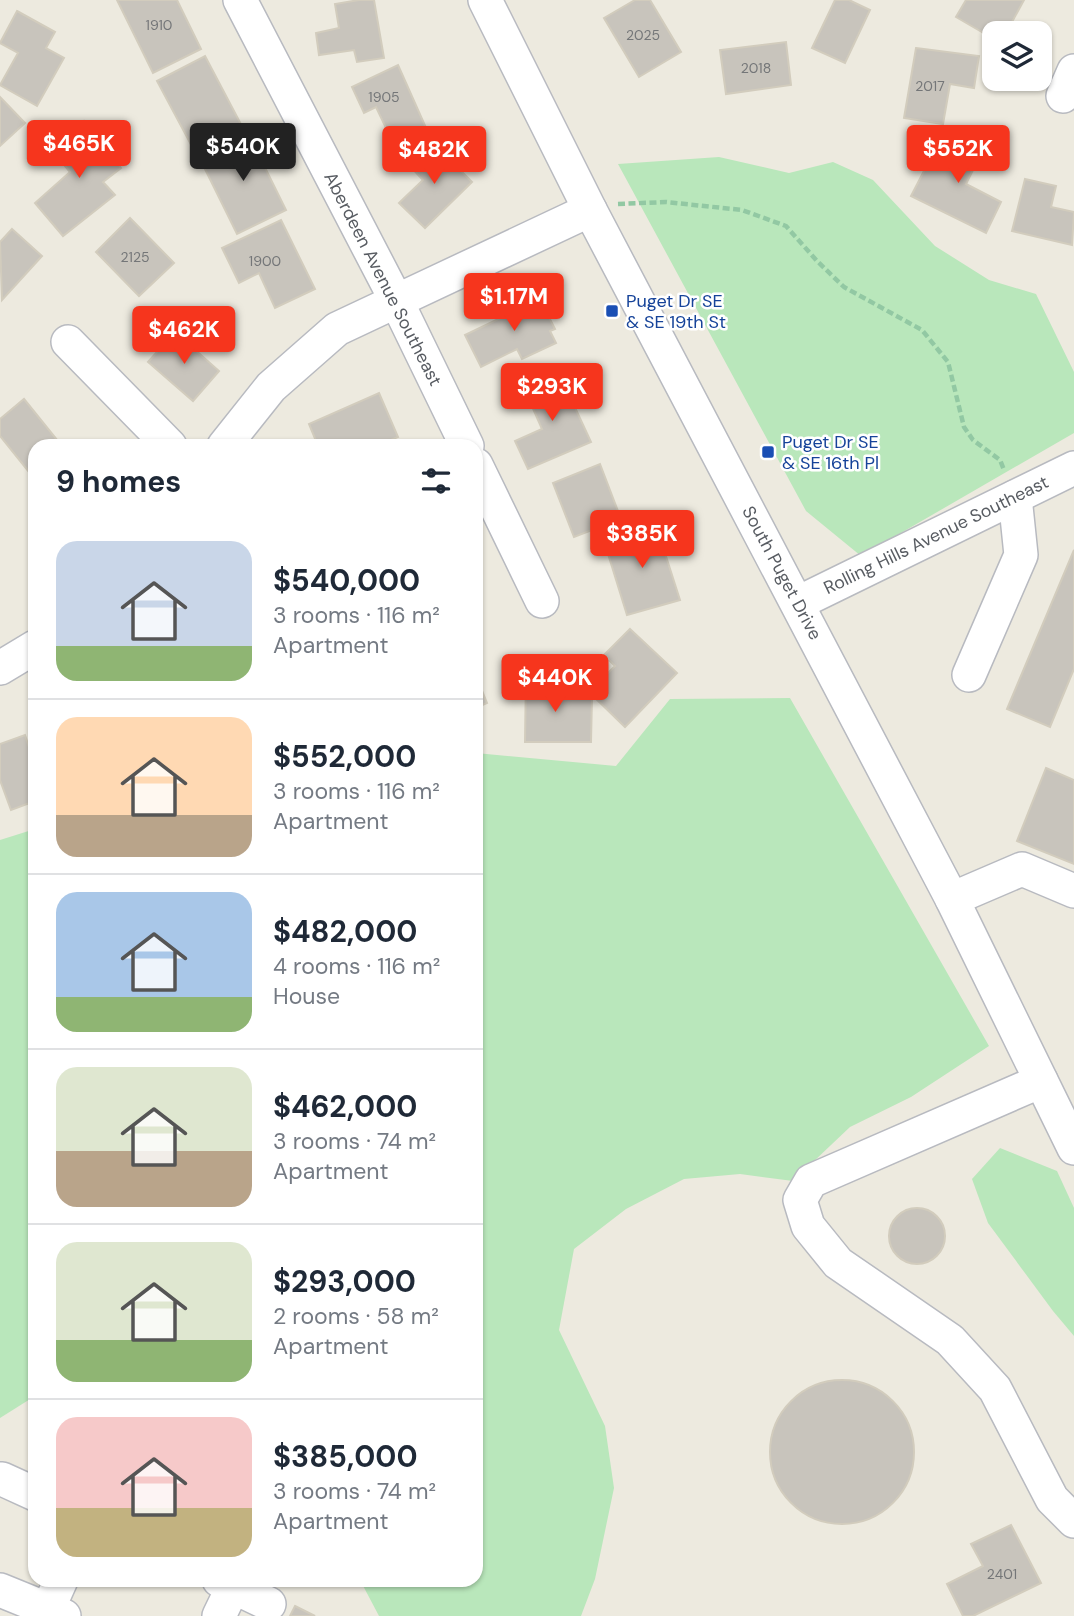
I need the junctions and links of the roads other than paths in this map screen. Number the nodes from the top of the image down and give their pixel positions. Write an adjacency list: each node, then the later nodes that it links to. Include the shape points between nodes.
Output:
1 (240, 0): 4 (street, Aberdeen Avenue Southeast)
2 (485, 0): 3 (street, South Puget Drive)
3 (590, 210): 4 (street); 13 (street, South Puget Drive)
4 (397, 302): 7 (street, via 337,329 271,387); 8 (street, Aberdeen Avenue Southeast)
5 (68, 342): 6 (street)
6 (163, 439)
7 (230, 439)
8 (464, 439)
9 (1074, 468): 11 (street, Rolling Hills Avenue Southeast)
10 (483, 479): 12 (street)
11 (1015, 497): 13 (street, Rolling Hills Avenue Southeast); 16 (street, via 1021,555)
12 (542, 601)
13 (798, 603): 18 (street, South Puget Drive)
14 (28, 651): 15 (street)
15 (0, 668)
16 (969, 675)
17 (1074, 891): 18 (street, via 1022,869)
18 (952, 899): 19 (street, South Puget Drive)
19 (1041, 1081): 20 (street, South Puget Drive); 23 (street, via 811,1181 800,1199 808,1226 838,1263 950,1340 995,1389 1052,1499)
20 (1074, 1148)
21 (2, 1479): 22 (street)
22 (28, 1491)
23 (1074, 1521)
24 (0, 1590): 26 (street)
25 (224, 1594): 27 (street)
26 (58, 1602)
27 (269, 1604)

